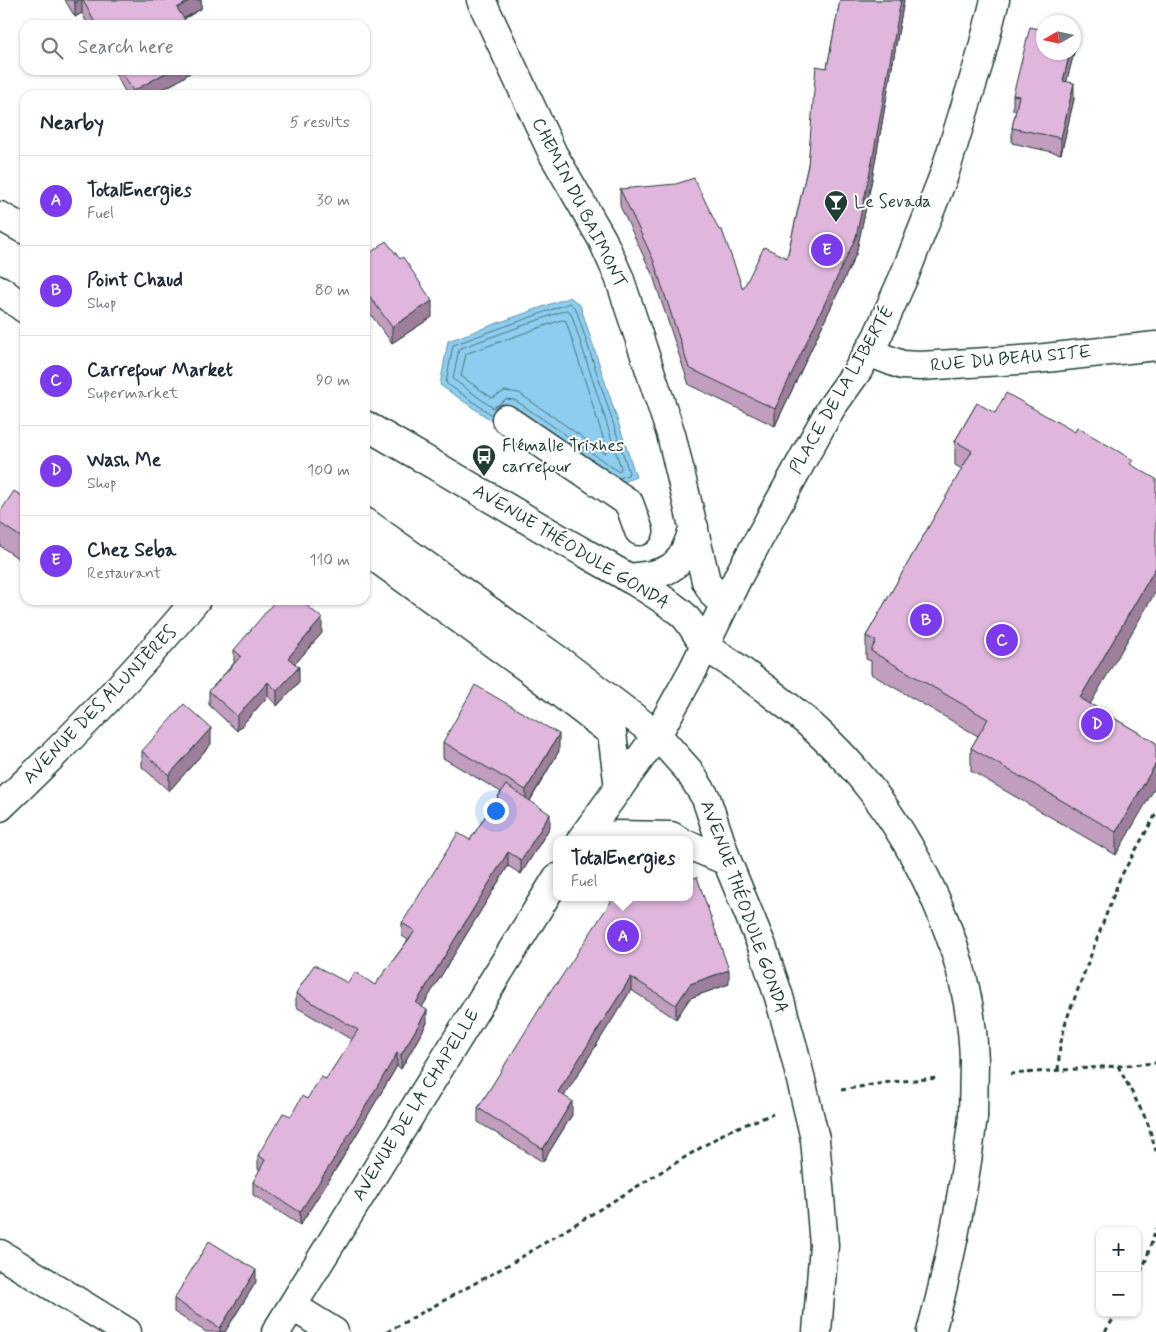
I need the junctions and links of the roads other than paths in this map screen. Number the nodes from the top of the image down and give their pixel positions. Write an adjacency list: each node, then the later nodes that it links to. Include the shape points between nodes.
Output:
1 (481, 0): 14 (street, CHEMIN DU BAIMONT, via 553,154 602,239 619,277 671,434)
2 (995, 0): 10 (street, PLACE DE LA LIBERTÉ, via 944,175 905,274)
3 (0, 216): 4 (street)
4 (20, 227)
5 (0, 271): 6 (street)
6 (20, 285)
7 (0, 290): 8 (street)
8 (20, 305)
9 (1156, 346): 10 (street, RUE DU BEAU SITE, via 1036,359 920,366 902,365)
10 (868, 352): 18 (street, PLACE DE LA LIBERTÉ, via 831,408)
11 (506, 419): 15 (street, via 629,503)
12 (370, 428): 17 (street, AVENUE THÉODULE GONDA)
13 (370, 526): 21 (street, AVENUE THÉODULE GONDA)
14 (694, 527): 17 (street, via 688,548 666,572); 18 (street, CHEMIN DU BAIMONT, via 706,581 715,596)
15 (638, 531)
16 (370, 554): 22 (street, via 612,733)
17 (628, 578): 20 (street, AVENUE THÉODULE GONDA, via 682,614)
18 (726, 602): 20 (street, PLACE DE LA LIBERTÉ)
19 (192, 605): 23 (street, AVENUE DES ALUNIÈRES, via 155,650)
20 (705, 645): 21 (street, PLACE DE LA LIBERTÉ); 32 (street, AVENUE THÉODULE GONDA, bridge, via 815,729 881,803 926,878 957,961 974,1040 973,1117)
21 (657, 735): 22 (street); 28 (street, AVENUE THÉODULE GONDA, via 689,771 706,798)
22 (619, 788): 24 (street)
23 (0, 807)
24 (584, 836)
25 (614, 836): 26 (street)
26 (671, 836)
27 (693, 847): 28 (street)
28 (727, 861): 36 (street, AVENUE THÉODULE GONDA, bridge, via 779,997 815,1139 824,1245)
29 (553, 884): 31 (street, AVENUE DE LA CHAPELLE)
30 (0, 1254): 33 (street)
31 (292, 1306): 34 (street, AVENUE DE LA CHAPELLE); 35 (street)
32 (937, 1327)
33 (127, 1332)
34 (276, 1332)
35 (334, 1332)
36 (817, 1332)

